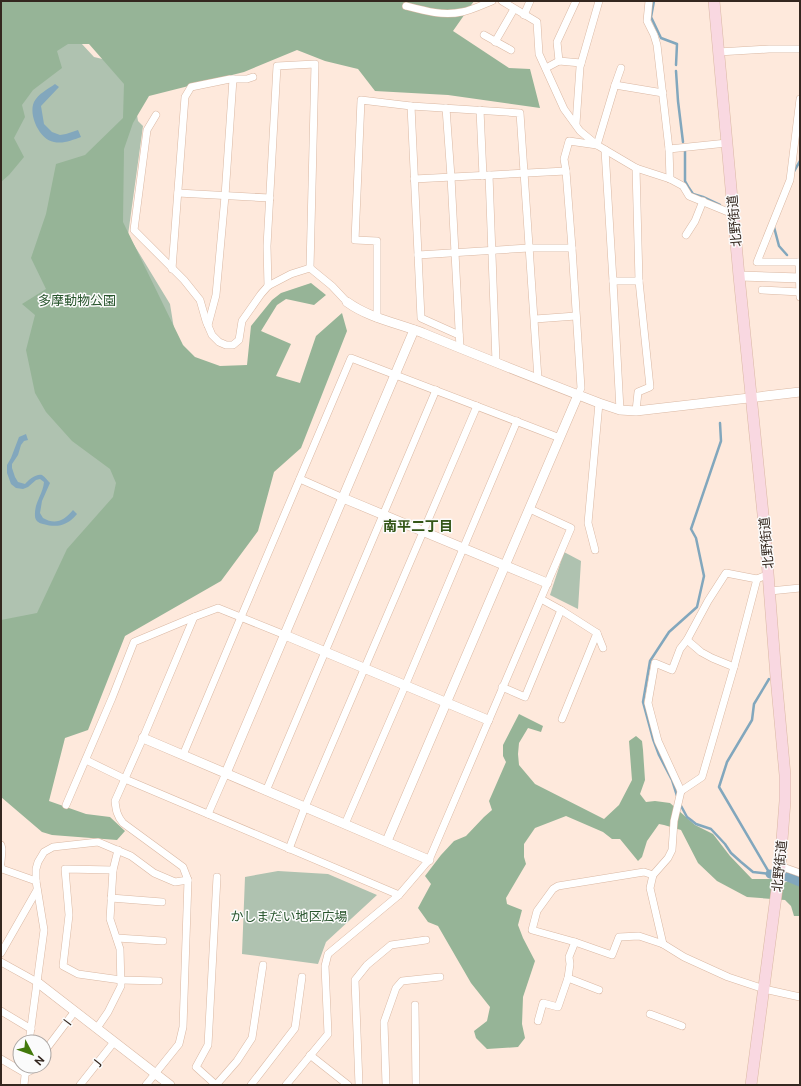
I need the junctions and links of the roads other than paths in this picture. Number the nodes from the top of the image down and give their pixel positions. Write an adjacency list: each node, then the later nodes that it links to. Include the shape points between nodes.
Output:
1 (492, 1): 8 (street, via 463,12 448,14)
2 (502, 1): 9 (street)
3 (530, 1): 10 (street)
4 (576, 1): 16 (street, via 557,42)
5 (600, 1): 17 (street)
6 (649, 1): 23 (street, via 647,21 657,45)
7 (714, 1): 15 (main road, 北野街道)
8 (406, 6)
9 (514, 9): 10 (street); 12 (street)
10 (524, 15): 18 (street, via 536,22 539,54)
11 (484, 35): 12 (street)
12 (495, 42): 14 (street)
13 (800, 49): 15 (street)
14 (511, 50)
15 (718, 52): 30 (main road, 北野街道)
16 (559, 60): 17 (street); 18 (street)
17 (581, 63): 29 (street)
18 (546, 68): 29 (street, via 564,109)
19 (621, 68): 22 (street)
20 (252, 77): 21 (street, via 247,80)
21 (233, 79): 41 (street, via 191,88 185,97); 42 (street)
22 (615, 85): 23 (street); 31 (street)
23 (663, 93): 32 (street)
24 (800, 99): 52 (street, via 790,180 757,262)
25 (410, 106): 26 (street); 39 (street); 65 (street, via 361,100 355,240 377,241)
26 (446, 108): 27 (street); 38 (street)
27 (480, 110): 36 (street, via 520,113); 37 (street)
28 (156, 115): 54 (street, via 147,130 134,230)
29 (576, 124): 31 (street, via 580,131)
30 (726, 143): 32 (street); 45 (main road, 北野街道)
31 (597, 145): 33 (street); 35 (street, via 569,141 564,159)
32 (669, 149): 40 (street)
33 (605, 150): 34 (street); 57 (street)
34 (636, 168): 40 (street); 58 (street)
35 (566, 171): 36 (street); 48 (street)
36 (524, 174): 37 (street); 47 (street)
37 (486, 175): 38 (street); 49 (street)
38 (451, 177): 39 (street); 50 (street)
39 (414, 179): 51 (street)
40 (670, 179): 44 (street, via 683,186 690,196)
41 (178, 193): 42 (street); 54 (street)
42 (225, 196): 43 (street); 67 (street, via 216,296)
43 (270, 198): 53 (street, via 276,66 315,64); 59 (street)
44 (703, 202): 45 (street); 46 (street)
45 (733, 214): 55 (main road, 北野街道)
46 (686, 235)
47 (529, 248): 48 (street); 49 (street); 66 (street)
48 (572, 248): 64 (street)
49 (491, 250): 50 (street); 71 (street)
50 (455, 253): 51 (street); 69 (street)
51 (418, 255): 69 (street, via 421,318)
52 (800, 262): 56 (street)
53 (310, 268): 59 (street); 63 (street)
54 (172, 269): 67 (street, via 200,300)
55 (739, 276): 56 (street); 77 (main road, 北野街道)
56 (800, 278): 61 (street)
57 (613, 281): 58 (street); 80 (street)
58 (639, 281): 81 (street, via 650,387 638,392)
59 (268, 286): 67 (street, via 242,322 239,340 233,345 219,342 212,335)
60 (762, 290): 61 (street)
61 (800, 292): 62 (street)
62 (800, 297)
63 (347, 302): 65 (street)
64 (576, 316): 66 (street); 76 (street, via 581,388)
65 (377, 318): 68 (street)
66 (534, 319): 73 (street)
67 (208, 325)
68 (414, 330): 70 (street); 72 (street)
69 (459, 335): 70 (street)
70 (460, 348): 71 (street)
71 (496, 362): 73 (street)
72 (395, 374): 74 (street); 84 (street, via 351,358); 85 (street)
73 (538, 379): 76 (street)
74 (436, 390): 79 (street); 87 (street)
75 (800, 392): 77 (street)
76 (578, 395): 78 (street); 83 (street)
77 (752, 397): 81 (street); 92 (main road, 北野街道)
78 (598, 403): 80 (street); 90 (street, via 588,522)
79 (477, 406): 82 (street); 88 (street)
80 (620, 410): 81 (street)
81 (636, 411)
82 (517, 421): 83 (street); 89 (street)
83 (560, 438): 86 (street)
84 (300, 479): 85 (street); 100 (street)
85 (343, 498): 87 (street); 102 (street)
86 (530, 509): 91 (street); 94 (street, via 570,528)
87 (384, 515): 88 (street); 105 (street)
88 (424, 532): 89 (street); 107 (street)
89 (464, 548): 91 (street); 108 (street)
90 (595, 550)
91 (505, 566): 94 (street); 110 (street)
92 (769, 574): 93 (street); 96 (main road, 北野街道)
93 (757, 579): 103 (street, via 726,573); 106 (street)
94 (548, 583): 97 (street)
95 (800, 588): 96 (street)
96 (770, 591): 132 (main road, 北野街道, via 785,775)
97 (541, 599): 98 (street); 109 (street)
98 (561, 610): 101 (street); 109 (street, via 525,697)
99 (194, 617): 100 (street, via 218,608); 113 (street); 115 (street, via 134,642)
100 (241, 617): 102 (street); 114 (street)
101 (597, 633): 104 (street); 111 (street)
102 (284, 635): 105 (street); 116 (street)
103 (687, 640): 106 (street, via 701,652); 119 (street, via 672,670 655,663 648,703 658,741)
104 (603, 648)
105 (325, 652): 107 (street); 118 (street)
106 (734, 667): 119 (street, via 702,777)
107 (365, 669): 108 (street); 121 (street)
108 (405, 686): 110 (street); 123 (street)
109 (502, 687): 112 (street)
110 (446, 703): 112 (street); 124 (street)
111 (562, 719)
112 (488, 720): 128 (street)
113 (143, 738): 114 (street); 117 (street)
114 (183, 755): 116 (street)
115 (86, 760): 117 (street); 120 (street)
116 (226, 773): 118 (street); 122 (street)
117 (125, 779): 122 (street); 136 (street, via 115,801 118,817 123,824 183,867)
118 (266, 790): 121 (street)
119 (679, 797): 134 (street, via 672,850)
120 (66, 806)
121 (305, 807): 123 (street); 126 (street)
122 (208, 814): 126 (street)
123 (345, 824): 124 (street)
124 (387, 841): 128 (street)
125 (1, 845): 129 (street)
126 (289, 848): 139 (street)
127 (118, 850): 131 (street); 136 (street, via 132,856 154,873 175,882); 137 (street, via 98,842 53,847 44,852 38,862)
128 (429, 860): 139 (street)
129 (1, 862)
130 (1, 866): 137 (street, via 2,869)
131 (113, 870): 140 (street); 153 (street, via 65,869 69,915 63,966 78,974)
132 (779, 872): 133 (street); 156 (main road, 北野街道)
133 (800, 873)
134 (653, 875): 145 (street, via 644,872 558,886 553,889 537,910 532,930); 146 (street, via 650,888)
135 (217, 877): 179 (street, via 208,1045 196,1067)
136 (188, 880): 174 (street, via 183,1027 179,1044)
137 (36, 881): 138 (street)
138 (37, 890): 147 (street); 155 (street, via 44,930)
139 (399, 895): 170 (street, via 328,954 324,966 328,1034)
140 (111, 898): 141 (street); 142 (street, via 110,918)
141 (162, 902)
142 (117, 938): 144 (street); 153 (street)
143 (426, 940): 183 (street, via 391,945 367,965 355,980)
144 (163, 941)
145 (575, 942): 146 (street, via 612,955 619,937 640,936); 152 (street, via 569,957)
146 (663, 944): 156 (street, via 684,958)
147 (1, 954)
148 (1, 962): 155 (street)
149 (262, 965): 179 (street, via 252,1038 237,1061)
150 (302, 977): 180 (street, via 295,1028)
151 (440, 977): 184 (street, via 402,981 396,988 384,1022)
152 (568, 978): 157 (street); 163 (street, via 558,1007 543,1003)
153 (121, 980): 154 (street); 165 (street, via 121,986 108,1012)
154 (159, 981)
155 (37, 982): 161 (street); 166 (street)
156 (764, 989): 158 (street); 186 (main road, 北野街道)
157 (599, 990)
158 (800, 997)
159 (415, 1006): 185 (street)
160 (1, 1011): 166 (street)
161 (75, 1011): 165 (street); 168 (street, I)
162 (650, 1014): 164 (street)
163 (538, 1021)
164 (682, 1026)
165 (97, 1028): 169 (street)
166 (31, 1029): 167 (street)
167 (30, 1034)
168 (52, 1041)
169 (114, 1042): 174 (street); 176 (street, J)
170 (310, 1055): 181 (street); 182 (street)
171 (1, 1059): 172 (street)
172 (12, 1064)
173 (25, 1074): 175 (street)
174 (155, 1074): 177 (street); 178 (street)
175 (24, 1085)
176 (80, 1085)
177 (146, 1085)
178 (170, 1085)
179 (216, 1085)
180 (251, 1085)
181 (286, 1085)
182 (348, 1085)
183 (359, 1085)
184 (386, 1085)
185 (416, 1085)
186 (751, 1085)

